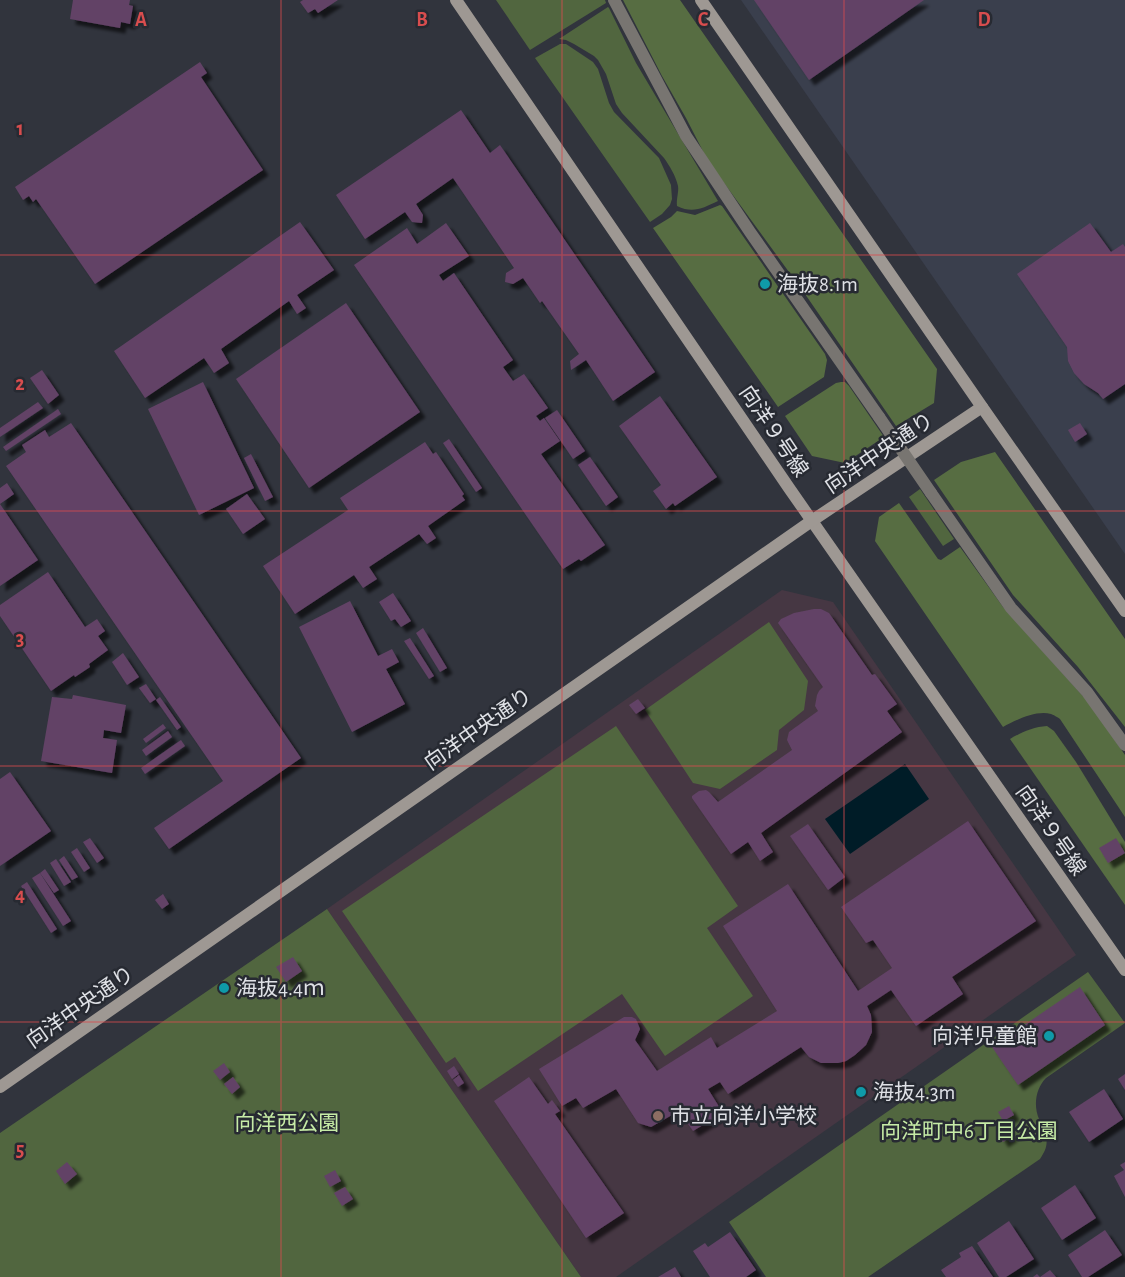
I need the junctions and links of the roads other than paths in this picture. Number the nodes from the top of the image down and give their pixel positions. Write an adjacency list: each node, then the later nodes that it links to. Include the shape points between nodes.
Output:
1 (456, 0): 5 (street, 向洋９号線)
2 (614, 0): 7 (street, bridge, via 686,136 750,232 1011,608 1087,692)
3 (701, 0): 4 (street)
4 (982, 407): 5 (street, 向洋中央通り); 6 (street)
5 (813, 520): 8 (street, 向洋９号線); 9 (street, 向洋中央通り)
6 (1125, 611)
7 (1125, 744)
8 (1125, 970)
9 (0, 1087)

